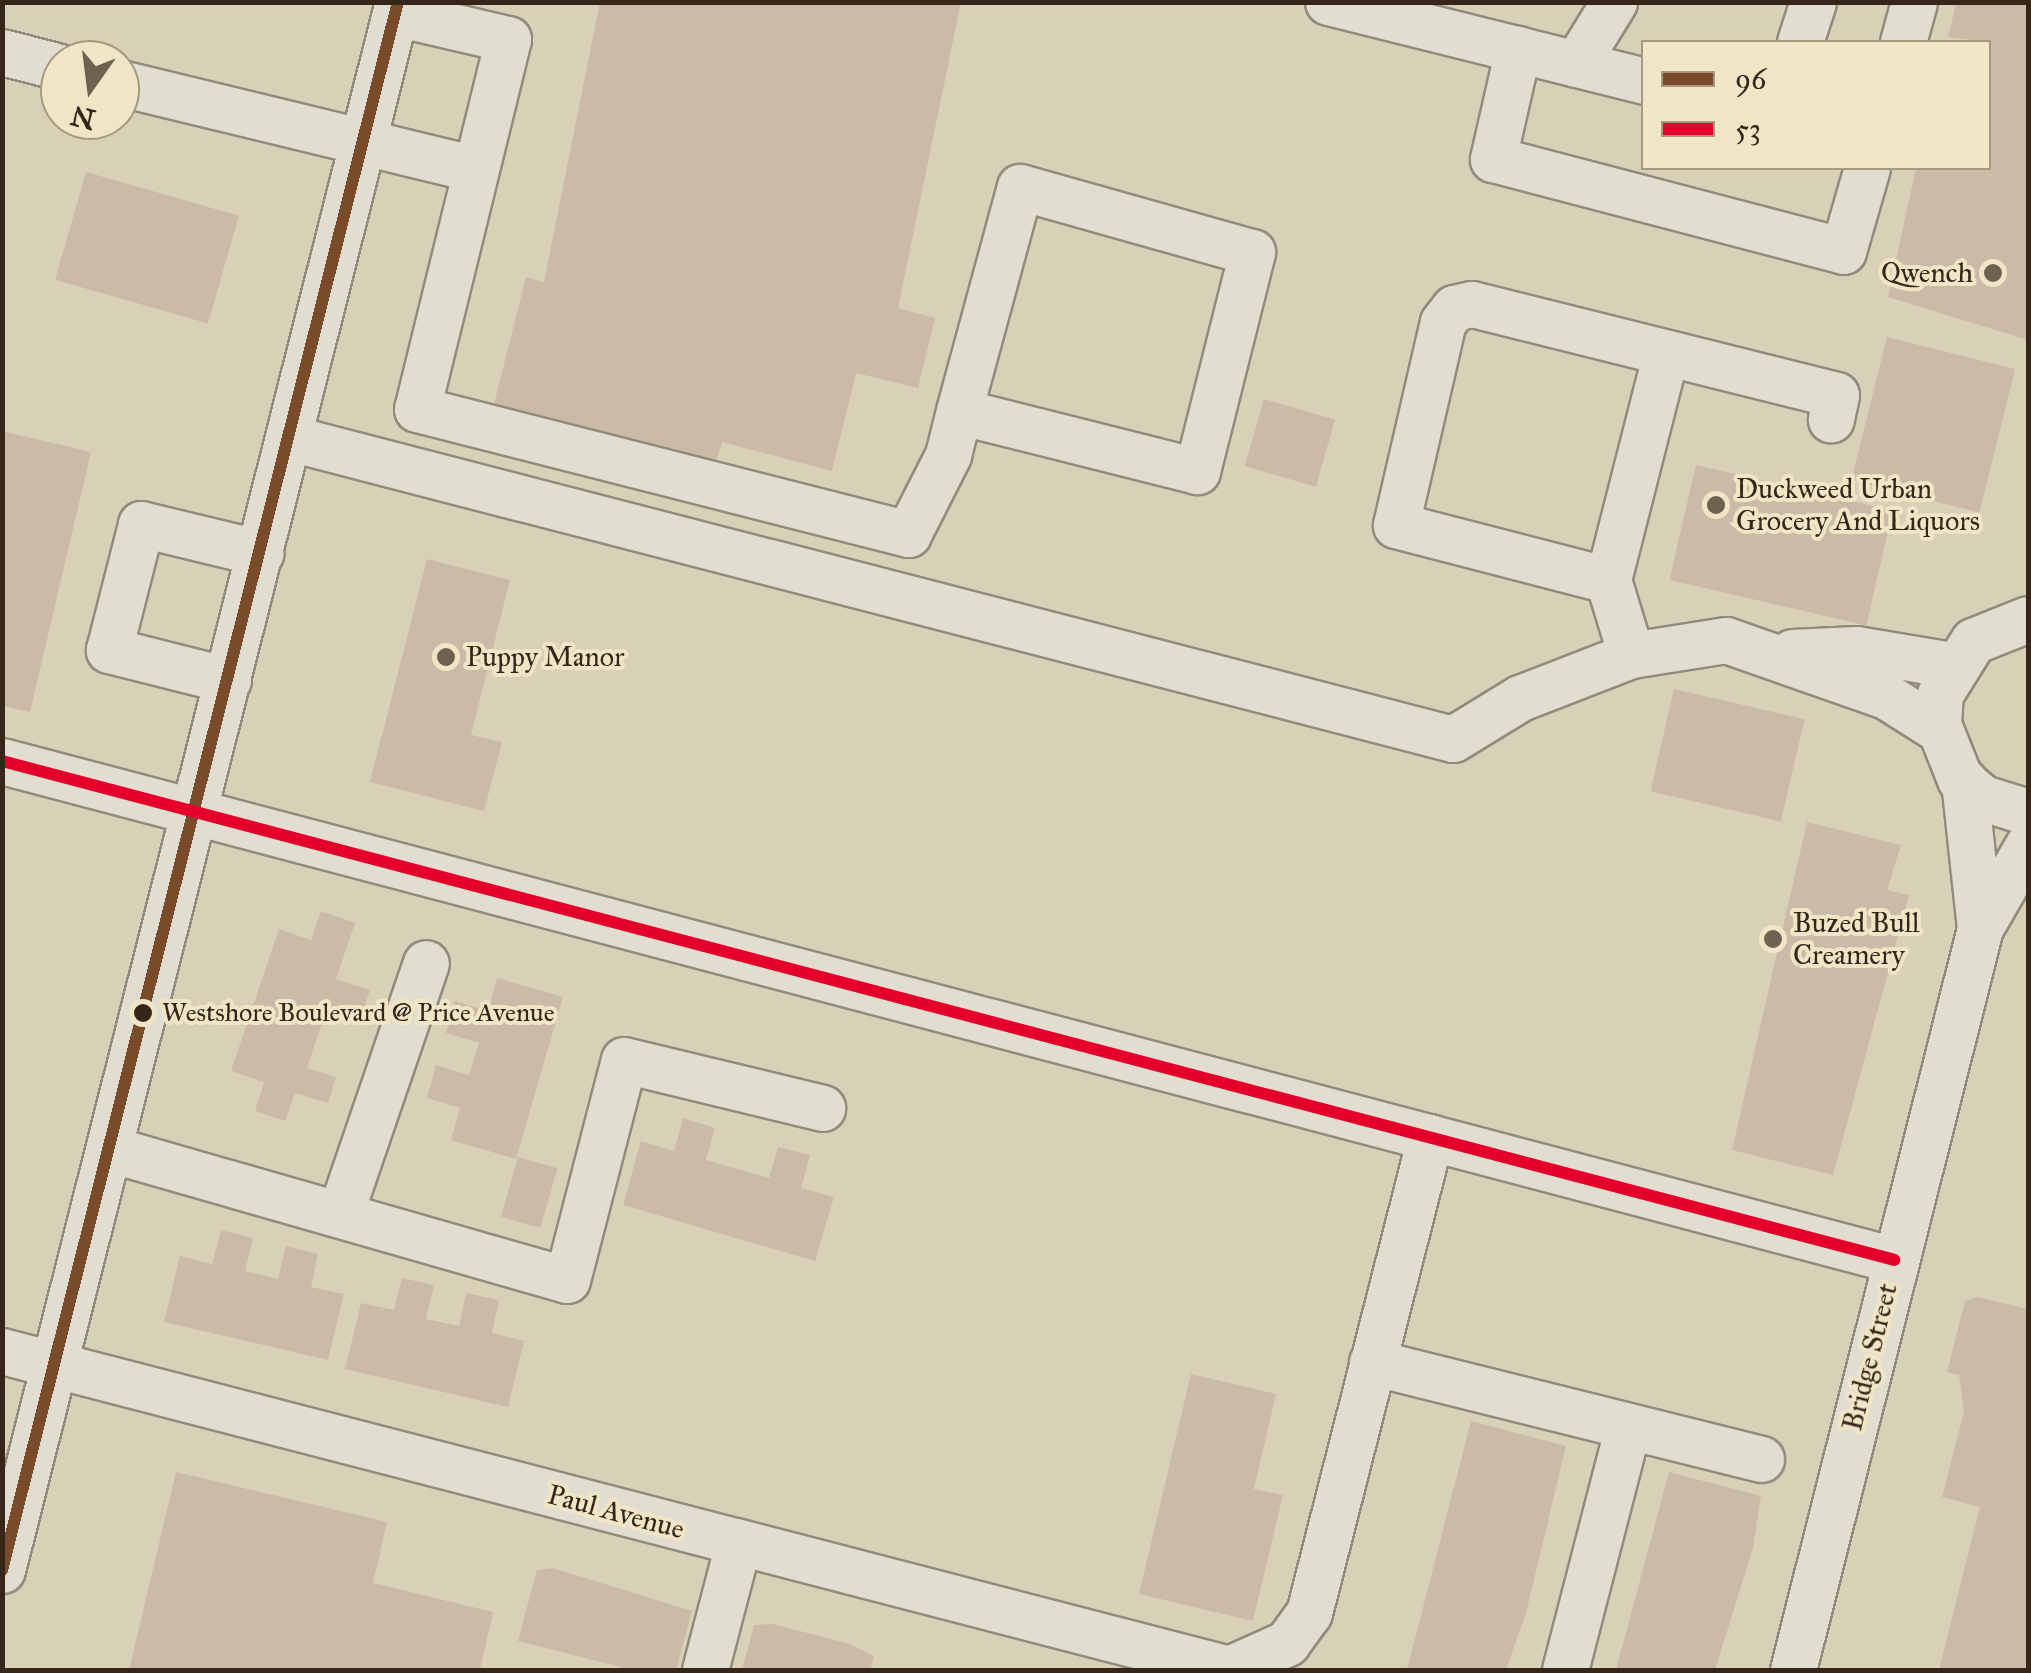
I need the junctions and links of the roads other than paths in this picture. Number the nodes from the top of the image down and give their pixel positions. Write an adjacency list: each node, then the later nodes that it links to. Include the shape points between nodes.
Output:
1 (1328, 2): 8 (street)
2 (1614, 2): 11 (street)
3 (1813, 2): 6 (street)
4 (1914, 2): 7 (street)
5 (397, 8): 14 (street); 15 (street, via 508,39)
6 (1801, 40)
7 (1904, 40)
8 (1518, 49): 11 (street); 16 (street, via 1493,159 1844,251)
9 (2, 52): 10 (street)
10 (40, 62)
11 (1576, 64): 12 (street)
12 (1641, 80)
13 (140, 87): 14 (street)
14 (362, 145): 15 (street); 20 (street)
15 (476, 169): 18 (street, via 417,408 908,534)
16 (1866, 170)
17 (1666, 353): 19 (street, via 1836,395); 22 (street); 22 (street, via 1472,304 1454,308 1442,322 1392,514 1396,525)
18 (959, 411): 18 (street, via 1020,187 1252,252 1197,472)
19 (1830, 420)
20 (290, 438): 21 (street); 25 (street, via 1453,739 1520,698)
21 (261, 554): 27 (street); 27 (street, via 140,524 109,650)
22 (1608, 580): 25 (street)
23 (2023, 614): 26 (street, via 1973,641)
24 (1780, 653): 25 (street, via 1726,640); 26 (street, via 1856,649); 28 (street, via 1886,696)
25 (1631, 655)
26 (1952, 665): 28 (street)
27 (228, 680): 31 (street)
28 (1940, 730): 30 (street, Bridge Street)
29 (2, 761): 31 (street)
30 (1964, 781): 32 (street); 34 (street, Bridge Street)
31 (195, 811): 37 (street); 38 (street)
32 (2028, 812)
33 (2028, 845): 34 (street, Bridge Street)
34 (1980, 928): 40 (street, Bridge Street)
35 (426, 963): 39 (street)
36 (822, 1108): 39 (street, via 624,1060 567,1280)
37 (1430, 1137): 40 (street); 42 (street)
38 (110, 1148): 39 (street); 43 (street)
39 (340, 1214)
40 (1894, 1260): 52 (street, Bridge Street)
41 (2, 1351): 43 (street, Paul Avenue)
42 (1372, 1362): 44 (street); 49 (street, via 1309,1613 1286,1642)
43 (56, 1365): 46 (street, Paul Avenue); 47 (street)
44 (1628, 1427): 45 (street); 51 (street)
45 (1761, 1459)
46 (738, 1544): 48 (street, Paul Avenue); 50 (street)
47 (2, 1570)
48 (1141, 1660): 49 (street, Paul Avenue)
49 (1229, 1669)
50 (705, 1670)
51 (1565, 1670)
52 (1793, 1670)

